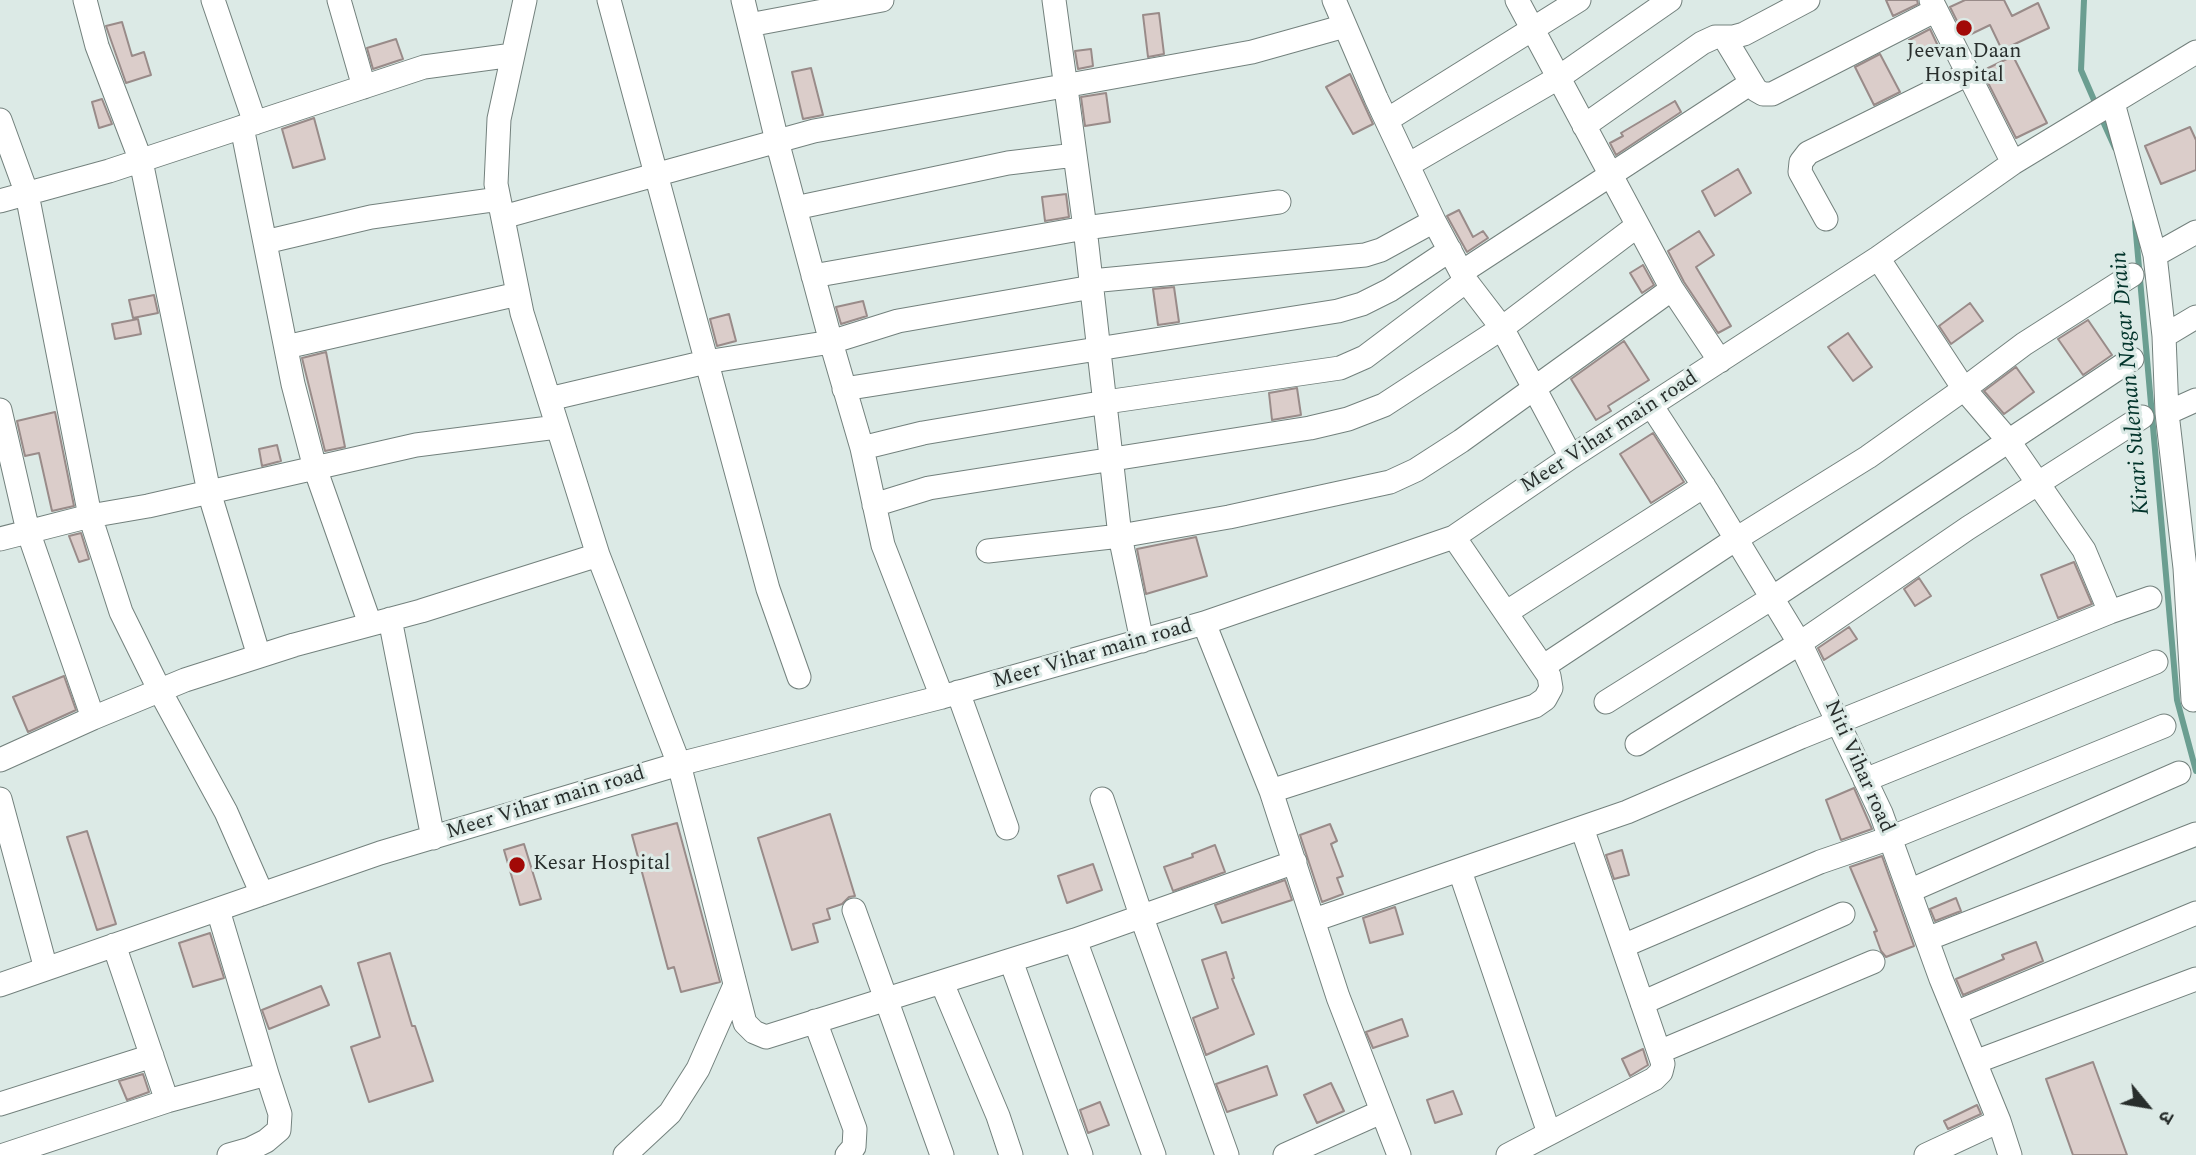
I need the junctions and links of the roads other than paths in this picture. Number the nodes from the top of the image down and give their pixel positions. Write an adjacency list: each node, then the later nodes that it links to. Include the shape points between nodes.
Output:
1 (85, 0): 33 (street, via 97,46)
2 (213, 0): 29 (street)
3 (339, 0): 25 (street)
4 (525, 0): 20 (street)
5 (609, 0): 36 (street)
6 (743, 0): 15 (street)
7 (882, 0): 15 (street)
8 (1054, 0): 24 (street)
9 (1334, 0): 16 (street)
10 (1517, 0): 17 (street)
11 (1578, 0): 17 (street)
12 (1670, 0): 22 (street)
13 (1808, 0): 18 (street, via 1744,34)
14 (1934, 5): 21 (street); 23 (street, via 1772,94 1763,94)
15 (750, 25): 31 (street)
16 (1345, 26): 24 (street, via 1252,52); 28 (street)
17 (1532, 28): 22 (street); 28 (street)
18 (1724, 37): 23 (street); 30 (street, via 1702,43)
19 (2196, 52): 26 (street, Meer Vihar main road)
20 (513, 55): 25 (street, via 424,67); 41 (street, via 499,119 496,184)
21 (1968, 74): 34 (street); 43 (street, via 1808,153 1800,172)
22 (1558, 78): 30 (street); 35 (street)
23 (1751, 83): 37 (street)
24 (1066, 85): 31 (street); 32 (street)
25 (364, 88): 29 (street)
26 (2104, 108): 34 (street, Meer Vihar main road); 50 (street)
27 (0, 120): 38 (street)
28 (1387, 120): 35 (street)
29 (249, 125): 33 (street); 48 (street)
30 (1584, 125): 37 (street)
31 (776, 141): 36 (street); 42 (street)
32 (1075, 155): 42 (street, via 1009,163); 46 (street)
33 (141, 161): 38 (street); 86 (street)
34 (2013, 163): 51 (street, Meer Vihar main road)
35 (1408, 165): 44 (street)
36 (656, 175): 41 (street); 66 (street)
37 (1610, 175): 45 (street); 54 (street)
38 (27, 194): 39 (street); 88 (street)
39 (0, 201)
40 (1279, 202): 46 (street)
41 (501, 208): 48 (street, via 371,217); 57 (street)
42 (796, 208): 53 (street)
43 (1826, 219)
44 (1434, 221): 49 (street); 55 (street, via 1365,256)
45 (1637, 226): 56 (street); 59 (street)
46 (1085, 228): 53 (street); 55 (street)
47 (2196, 232): 50 (street)
48 (265, 243): 62 (street)
49 (1450, 250): 54 (street); 63 (street, via 1390,290 1338,311)
50 (2155, 255): 60 (street)
51 (1878, 258): 65 (street, Meer Vihar main road); 69 (street)
52 (2132, 275): 69 (street, via 2024,344)
53 (813, 276): 61 (street)
54 (1464, 277): 59 (street); 72 (street, via 1365,357 1340,368)
55 (1091, 284): 61 (street, via 898,321); 63 (street)
56 (1672, 289): 65 (street); 67 (street)
57 (518, 294): 62 (street); 70 (street)
58 (2196, 317): 60 (street)
59 (1502, 327): 67 (street); 81 (street, via 1384,405 1348,419)
60 (2164, 336): 75 (street)
61 (831, 342): 66 (street); 68 (street)
62 (286, 347): 82 (street)
63 (1099, 350): 68 (street); 72 (street)
64 (2132, 359): 78 (street)
65 (1720, 361): 73 (street, Meer Vihar main road)
66 (706, 362): 70 (street); 109 (street, via 768,589)
67 (1533, 388): 80 (street); 90 (street, via 1461,441 1390,482)
68 (844, 389): 79 (street)
69 (1965, 389): 78 (street); 93 (street, via 1868,457)
70 (549, 399): 77 (street)
71 (2196, 400): 75 (street)
72 (1105, 402): 79 (street, via 923,433); 81 (street)
73 (1651, 405): 80 (street, Meer Vihar main road); 84 (street, Niti Vihar road)
74 (0, 410): 89 (street)
75 (2167, 413): 85 (street)
76 (2142, 416): 83 (street)
77 (557, 428): 82 (street, via 416,445); 95 (street)
78 (2008, 440): 83 (street); 97 (street)
79 (862, 449): 87 (street)
80 (1571, 457): 91 (street, Meer Vihar main road)
81 (1111, 459): 87 (street, via 929,488); 90 (street)
82 (315, 468): 86 (street); 101 (street)
83 (2038, 482): 100 (street, via 2084,550); 105 (street)
84 (1704, 486): 93 (street, Niti Vihar road); 99 (street)
85 (2187, 487): 96 (street)
86 (209, 492): 88 (street); 106 (street)
87 (874, 505): 111 (street, via 883,545)
88 (90, 516): 89 (street); 110 (street, via 121,612)
89 (28, 531): 92 (street); 114 (street)
90 (1120, 537): 94 (street); 104 (street)
91 (1454, 537): 99 (street); 102 (street, Meer Vihar main road)
92 (0, 539)
93 (1736, 539): 97 (street, Niti Vihar road); 108 (street)
94 (988, 551)
95 (598, 555): 101 (street); 119 (street)
96 (2191, 565): 103 (street)
97 (1772, 598): 105 (street, Niti Vihar road); 113 (street)
98 (2150, 598): 100 (street)
99 (1507, 612): 108 (street)
100 (2110, 612): 115 (street)
101 (380, 622): 106 (street); 128 (street)
102 (1204, 624): 104 (street, Meer Vihar main road); 122 (street)
103 (2193, 634): 112 (street)
104 (1142, 641): 111 (street, Meer Vihar main road)
105 (1800, 643): 115 (street, Niti Vihar road); 117 (street)
106 (259, 656): 110 (street)
107 (2156, 662): 121 (street)
108 (1544, 666): 122 (street, via 1551,688 1535,706)
109 (799, 677)
110 (160, 691): 114 (street); 133 (street, via 226,811)
111 (950, 694): 119 (street, Meer Vihar main road); 125 (street)
112 (2196, 699)
113 (1606, 702)
114 (93, 718): 118 (street)
115 (1838, 722): 121 (street, Niti Vihar road); 126 (street)
116 (2164, 726): 129 (street)
117 (1637, 744)
118 (0, 760)
119 (680, 764): 128 (street, Meer Vihar main road); 150 (street)
120 (2179, 773): 132 (street)
121 (1866, 780): 129 (street, Niti Vihar road)
122 (1272, 791): 130 (street)
123 (0, 799): 146 (street)
124 (1102, 799): 138 (street)
125 (1007, 828)
126 (1583, 828): 131 (street); 143 (street)
127 (2196, 834): 140 (street)
128 (433, 838): 133 (street, Meer Vihar main road)
129 (1890, 838): 132 (street, Niti Vihar road); 143 (street, via 1820,862)
130 (1295, 862): 138 (street); 139 (street)
131 (1460, 871): 139 (street); 163 (street)
132 (1909, 891): 140 (street, Niti Vihar road)
133 (262, 894): 134 (street, Meer Vihar main road)
134 (218, 909): 142 (street, Meer Vihar main road); 158 (street)
135 (854, 910): 151 (street)
136 (2196, 913): 153 (street)
137 (1843, 914): 152 (street)
138 (1142, 918): 141 (street); 172 (street)
139 (1314, 920): 161 (street)
140 (1927, 939): 153 (street, Niti Vihar road)
141 (1075, 940): 144 (street); 171 (street)
142 (114, 945): 146 (street, Meer Vihar main road); 156 (street)
143 (1623, 946): 152 (street)
144 (1011, 961): 148 (street); 170 (street)
145 (1873, 961): 155 (street)
146 (46, 969): 149 (street, Meer Vihar main road)
147 (2196, 979): 157 (street)
148 (942, 982): 151 (street); 169 (street)
149 (0, 985)
150 (735, 985): 154 (street, via 745,1023 754,1032 766,1037); 166 (street, via 698,1069 670,1113)
151 (886, 1000): 154 (street); 168 (street)
152 (1642, 1003): 155 (street)
153 (1955, 1013): 157 (street, Niti Vihar road)
154 (814, 1021): 167 (street, via 855,1129 854,1147)
155 (1659, 1052): 163 (street, via 1663,1064 1654,1079)
156 (152, 1056): 159 (street); 160 (street)
157 (1975, 1062): 162 (street, Niti Vihar road)
158 (267, 1074): 159 (street); 165 (street, via 281,1114 279,1130 266,1141)
159 (166, 1101): 164 (street)
160 (0, 1104)
161 (1381, 1112): 173 (street); 174 (street)
162 (1998, 1121): 176 (street); 177 (street, Niti Vihar road)
163 (1549, 1133): 175 (street)
164 (4, 1155)
165 (229, 1155)
166 (625, 1155)
167 (847, 1155)
168 (942, 1155)
169 (1011, 1155)
170 (1081, 1155)
171 (1154, 1155)
172 (1227, 1155)
173 (1285, 1155)
174 (1399, 1155)
175 (1508, 1155)
176 (1926, 1155)
177 (2010, 1155)

